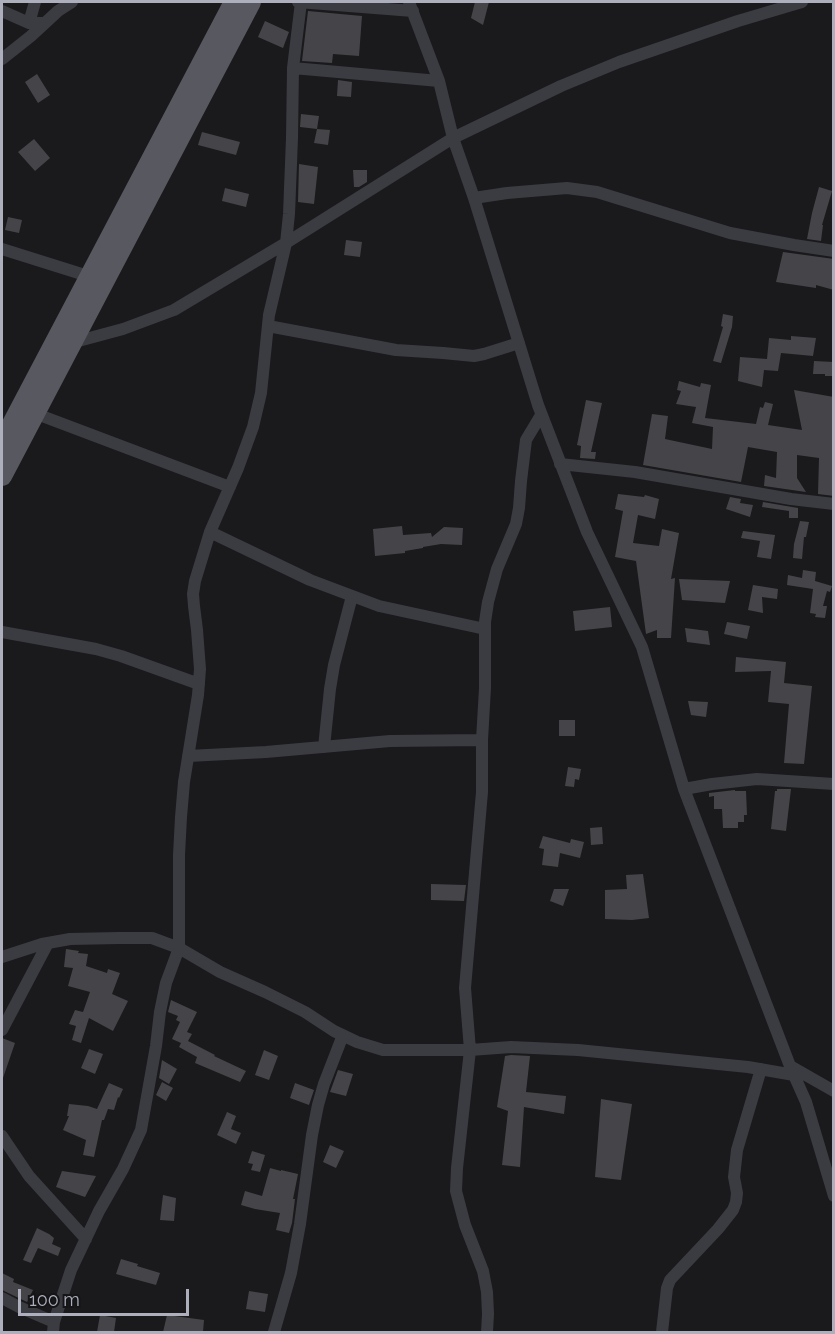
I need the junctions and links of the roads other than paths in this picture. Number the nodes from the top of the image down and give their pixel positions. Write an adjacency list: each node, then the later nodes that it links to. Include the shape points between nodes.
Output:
1 (35, 2): 9 (street)
2 (72, 2): 10 (street)
3 (234, 2): 19 (main road)
4 (251, 2): 21 (main road)
5 (299, 2): 7 (street); 12 (street)
6 (802, 2): 14 (street, via 619,62)
7 (411, 6): 13 (street)
8 (2, 11): 9 (street)
9 (29, 23): 10 (street)
10 (45, 24): 11 (street)
11 (2, 59)
12 (293, 68): 13 (street); 16 (street)
13 (440, 81): 14 (street)
14 (453, 138): 15 (street); 16 (street)
15 (474, 198): 18 (street, via 567,188 597,192 730,233); 22 (street)
16 (286, 243): 20 (street); 21 (street, via 174,310)
17 (2, 249): 19 (street)
18 (834, 251)
19 (88, 276): 25 (main road)
20 (268, 326): 22 (street, via 396,350 474,356); 28 (street, via 253,427)
21 (70, 343): 23 (main road)
22 (519, 343): 24 (street)
23 (34, 413): 27 (main road); 28 (street)
24 (541, 415): 26 (street); 32 (street, via 526,440 516,524 497,569)
25 (3, 438)
26 (560, 464): 29 (street); 39 (street, via 587,532 642,646)
27 (2, 476)
28 (230, 487): 30 (street)
29 (834, 504)
30 (210, 532): 31 (street); 34 (street, via 194,594)
31 (352, 596): 32 (street, via 379,606); 36 (street, via 334,665)
32 (485, 629): 35 (street)
33 (2, 632): 34 (street, via 112,654)
34 (199, 684): 37 (street)
35 (482, 740): 36 (street, via 390,741); 45 (street, via 482,792 465,988)
36 (324, 747): 37 (street)
37 (188, 756): 41 (street, via 180,826)
38 (834, 784): 39 (street, via 757,779)
39 (684, 789): 47 (street)
40 (48, 943): 41 (street, via 152,938); 42 (street); 43 (street)
41 (179, 948): 44 (street); 51 (street, via 166,983 141,1130)
42 (2, 957)
43 (2, 1030)
44 (343, 1035): 45 (street, via 384,1050); 55 (street, via 318,1105 291,1273)
45 (470, 1050): 46 (street, via 578,1050); 54 (street, via 456,1191 483,1271)
46 (761, 1070): 47 (street); 56 (street, via 736,1158 736,1203 718,1229 670,1280)
47 (792, 1071): 48 (street); 50 (street, via 806,1102)
48 (834, 1091)
49 (2, 1136): 51 (street, via 29,1176)
50 (834, 1196)
51 (86, 1239): 53 (street, via 71,1270)
52 (2, 1298): 53 (street)
53 (54, 1327)
54 (491, 1330)
55 (274, 1332)
56 (662, 1332)

